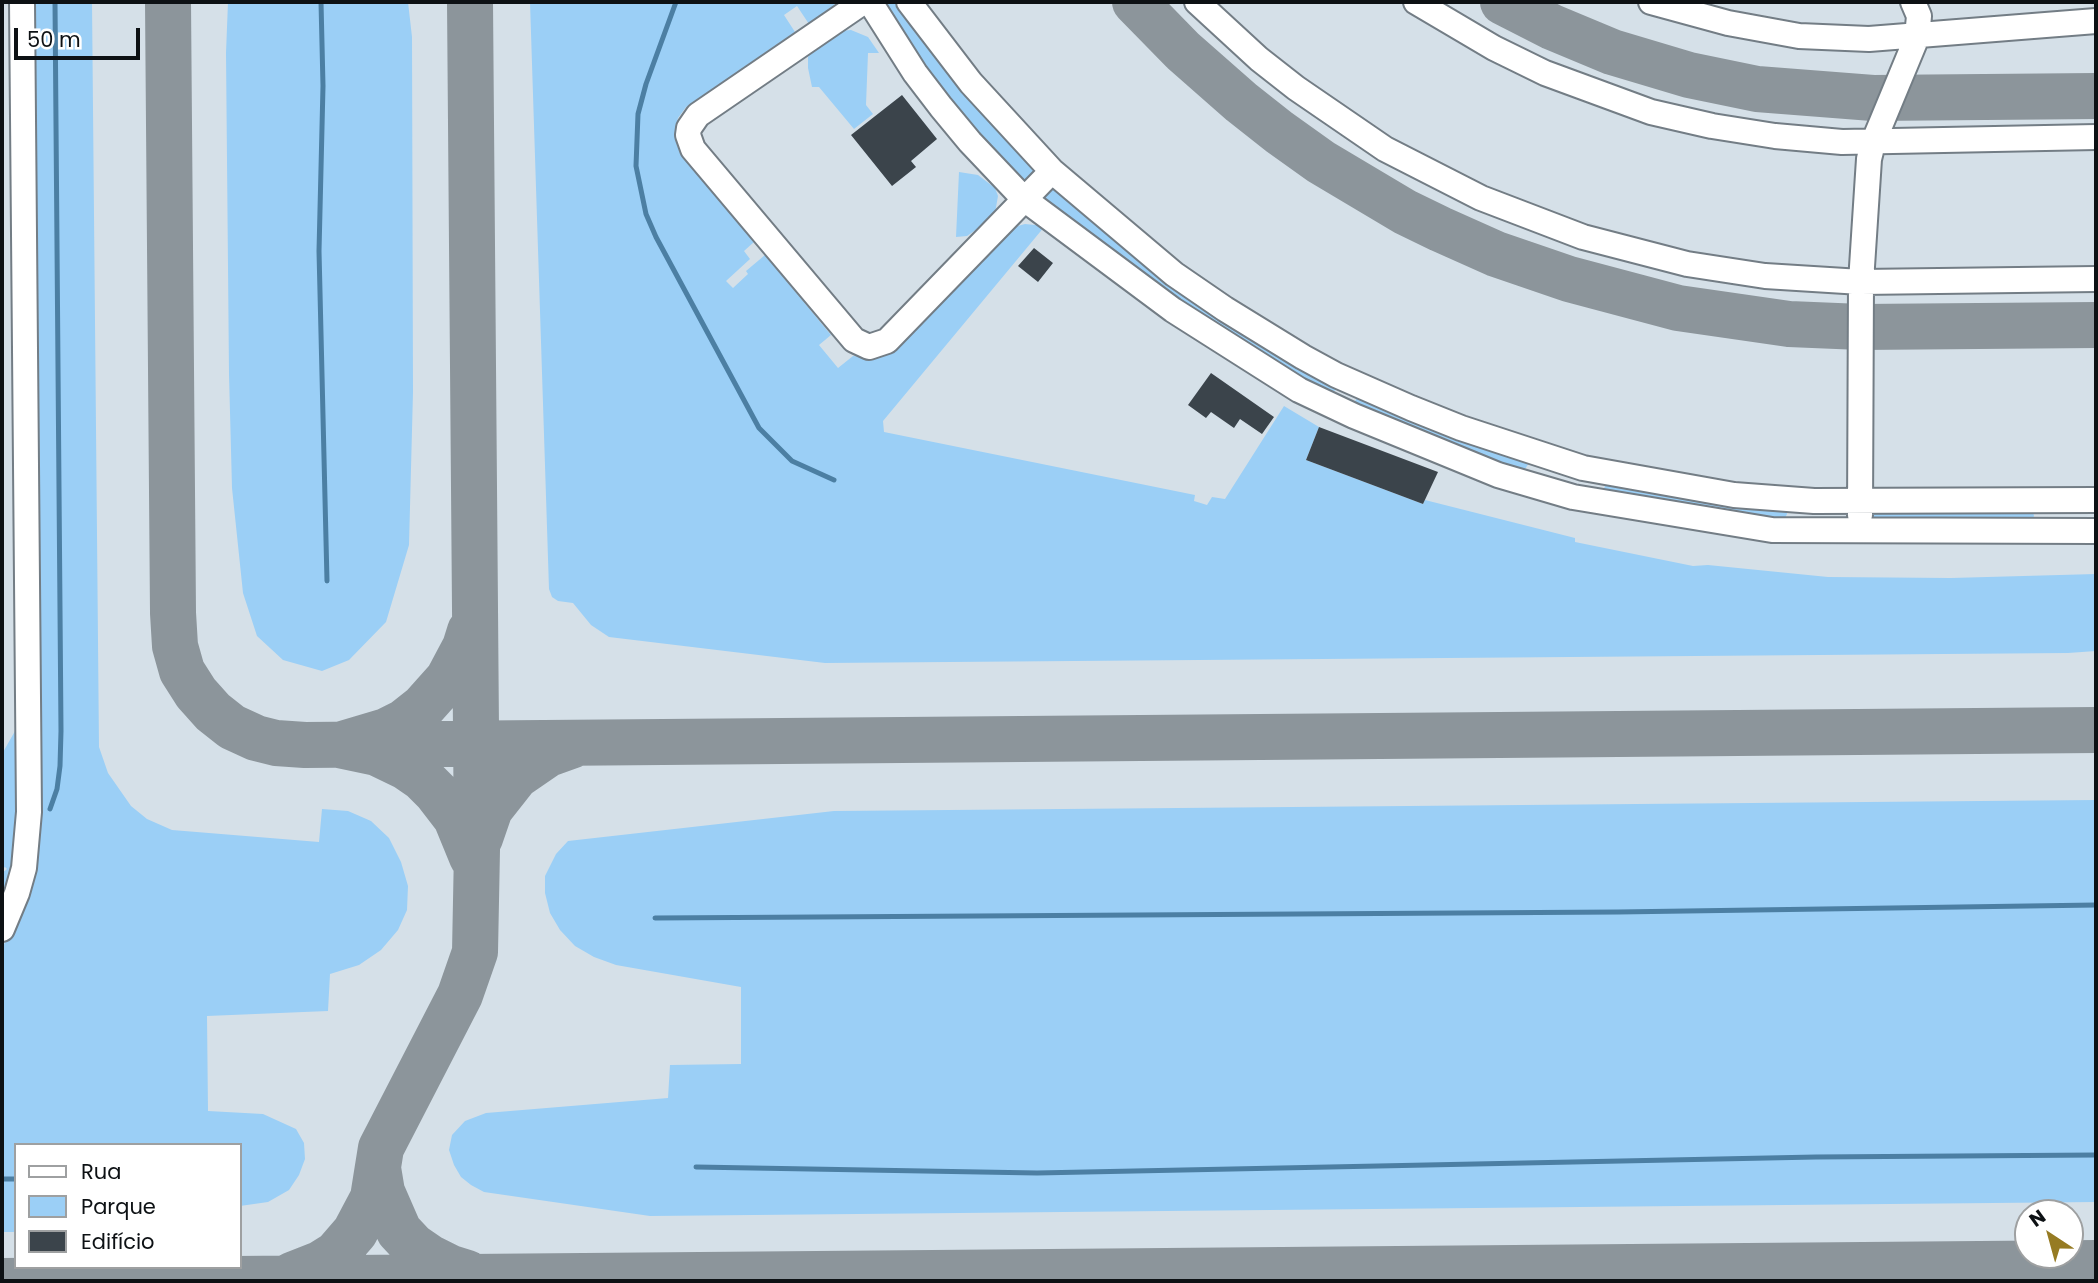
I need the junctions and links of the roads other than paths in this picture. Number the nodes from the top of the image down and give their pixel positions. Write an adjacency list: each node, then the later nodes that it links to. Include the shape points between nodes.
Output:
1 (22, 2): 30 (lane, via 29,812 23,868)
2 (863, 2): 14 (lane, via 698,115 689,128 693,149 854,340 869,347 887,341)
3 (870, 2): 14 (lane, via 915,73 970,142)
4 (909, 2): 13 (lane, via 971,83)
5 (1197, 2): 16 (lane, via 1259,59 1334,115 1385,149 1481,198 1583,237 1687,264 1765,276)
6 (1416, 2): 12 (lane, via 1545,73 1651,112 1775,136)
7 (1651, 2): 10 (lane, via 1799,36)
8 (1913, 2): 10 (lane, via 1919,16)
9 (2096, 21): 10 (lane)
10 (1917, 37): 12 (lane)
11 (2096, 137): 12 (lane)
12 (1873, 143): 16 (lane)
13 (1052, 171): 14 (lane); 17 (lane, via 1174,274)
14 (1024, 199): 17 (lane, via 1173,310 1298,390)
15 (2096, 279): 16 (lane)
16 (1861, 282): 24 (lane)
17 (1345, 395): 18 (lane); 20 (lane, via 1498,475)
18 (1557, 460): 19 (lane); 20 (lane, via 1547,459 1537,470 1537,479)
19 (1583, 468): 21 (lane, via 1593,485 1583,497); 23 (lane, via 1734,495)
20 (1547, 489): 21 (lane)
21 (1573, 497): 28 (lane, via 1772,530)
22 (2096, 500): 25 (lane)
23 (1814, 501): 24 (lane); 28 (lane, via 1801,508 1798,517 1805,529)
24 (1860, 501): 25 (lane); 29 (lane, via 1858,524)
25 (2055, 501): 26 (lane, via 2046,503 2040,516 2046,528)
26 (2056, 531): 27 (lane); 29 (lane)
27 (2096, 531)
28 (1814, 532): 29 (lane)
29 (1844, 532)
30 (2, 929)

